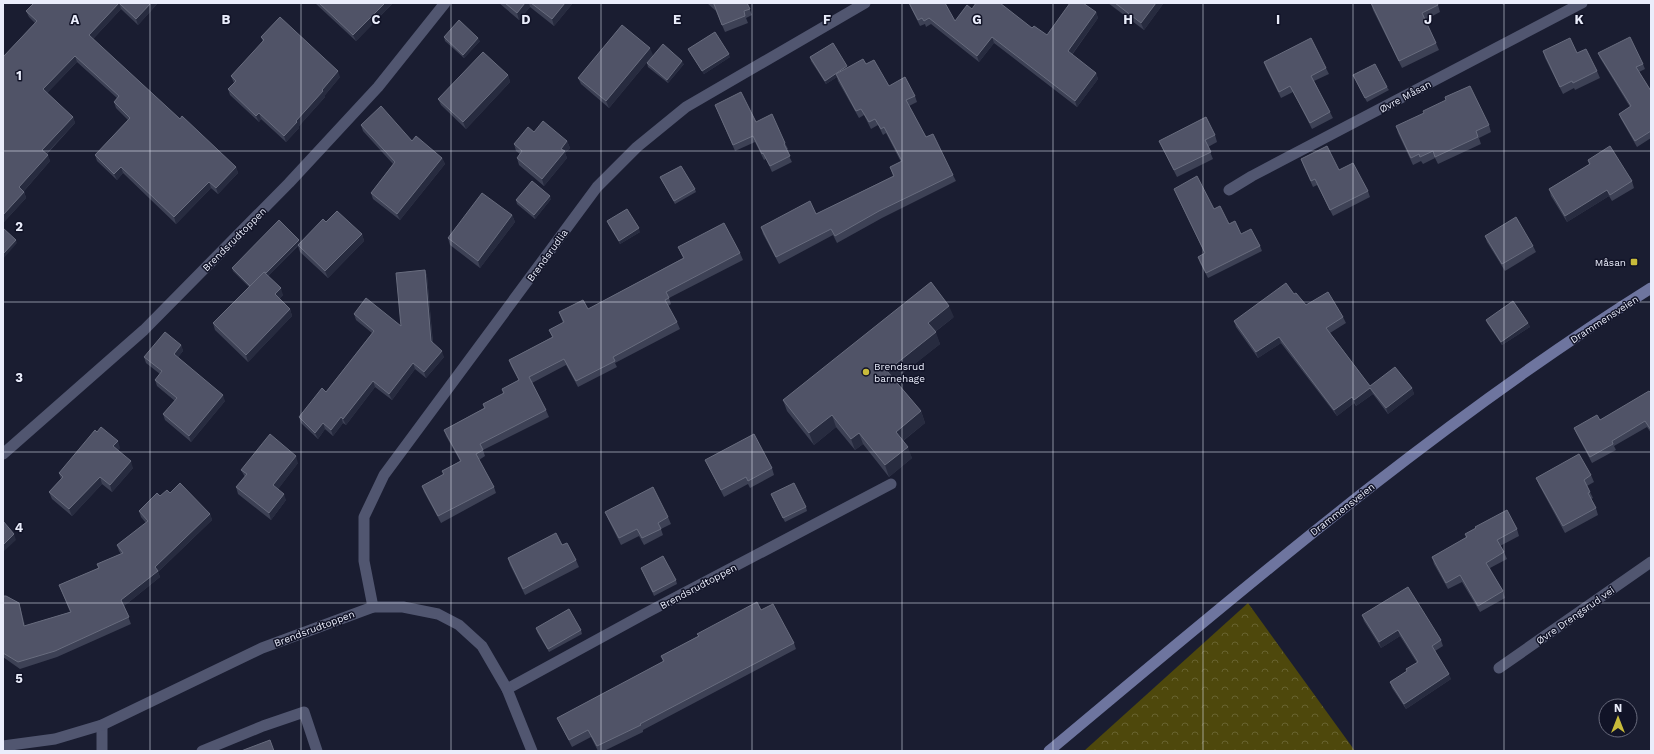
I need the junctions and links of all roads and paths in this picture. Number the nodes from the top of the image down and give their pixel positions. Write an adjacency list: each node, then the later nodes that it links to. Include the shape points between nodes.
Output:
1 (445, 3): 6 (street, Brendsrudtoppen, via 378,87 289,183 144,330)
2 (866, 3): 9 (street, Brendsrudlia, via 686,107 637,146 596,187 384,475 364,517 364,561)
3 (1582, 3): 4 (street, Øvre Måsan)
4 (1229, 190)
5 (1651, 288): 18 (main road, Drammensveien, via 1530,368 1383,477 1289,550)
6 (3, 454)
7 (891, 484): 11 (street, Brendsrudtoppen)
8 (1651, 562): 10 (street, Øvre Drengsrud vei)
9 (373, 607): 11 (street, Brendsrudtoppen, via 403,607 438,614 459,625 482,646); 12 (street, Brendsrudtoppen, via 262,648)
10 (1499, 668)
11 (507, 689): 17 (street, Brendsrudtoppen)
12 (102, 725): 13 (street, Brendsrudtoppen, via 56,739); 14 (street)
13 (3, 746)
14 (102, 751)
15 (202, 751): 16 (street, via 304,712)
16 (317, 751)
17 (532, 751)
18 (1049, 751)

